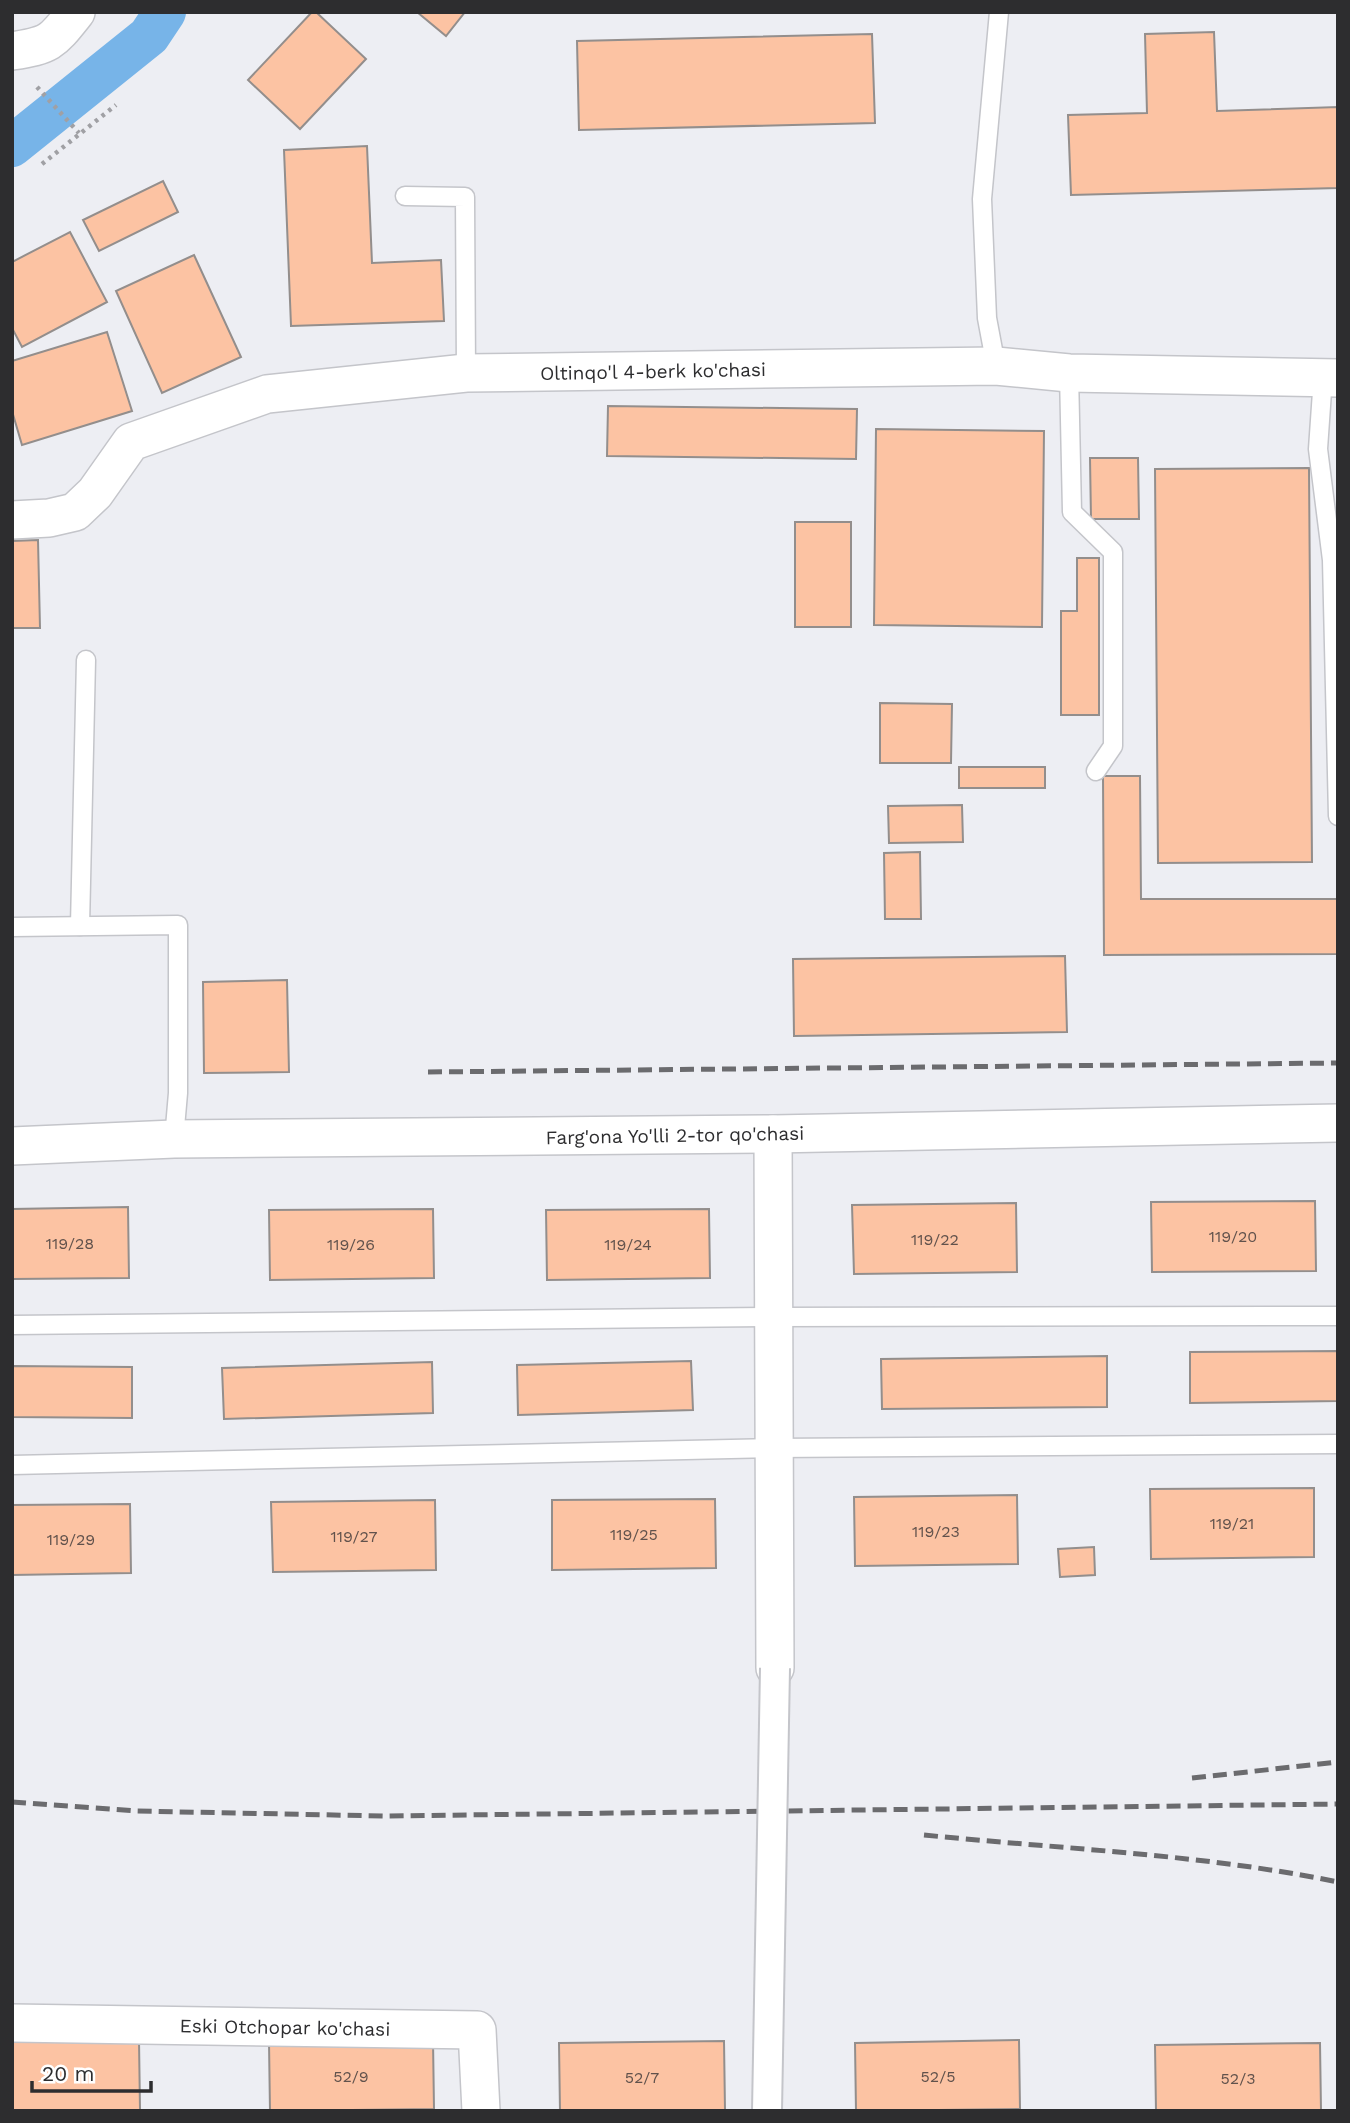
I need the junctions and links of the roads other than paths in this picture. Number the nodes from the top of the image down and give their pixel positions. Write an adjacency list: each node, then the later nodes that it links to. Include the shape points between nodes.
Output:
1 (76, 12): 3 (street, via 54,40 38,47)
2 (999, 12): 5 (lane, via 982,200 987,318)
3 (21, 65)
4 (405, 196): 6 (lane, via 465,197)
5 (996, 366): 6 (street, Oltinqo'l 4-berk ko'chasi); 7 (street, Oltinqo'l 4-berk ko'chasi)
6 (466, 373): 9 (street, Oltinqo'l 4-berk ko'chasi, via 267,394 131,442 95,493 75,512)
7 (1069, 373): 8 (street, Oltinqo'l 4-berk ko'chasi); 12 (lane, via 1072,512 1112,552 1113,746)
8 (1331, 378): 10 (lane, via 1318,449)
9 (12, 520)
10 (1335, 560): 13 (lane)
11 (86, 660): 14 (lane)
12 (1096, 771)
13 (1338, 816)
14 (80, 926): 15 (lane); 18 (lane, via 178,925)
15 (12, 927)
16 (1338, 1123): 17 (street, Farg'ona Yo'lli 2-tor qo'chasi)
17 (773, 1135): 18 (street, Farg'ona Yo'lli 2-tor qo'chasi); 21 (street)
18 (174, 1139): 19 (street, Farg'ona Yo'lli 2-tor qo'chasi)
19 (12, 1146)
20 (1338, 1316): 21 (lane)
21 (774, 1317): 22 (lane); 24 (street)
22 (12, 1325)
23 (1338, 1444): 24 (lane)
24 (775, 1448): 25 (lane); 26 (street)
25 (12, 1465)
26 (775, 1668): 29 (street, bridge)
27 (12, 2023): 28 (street, Eski Otchopar ko'chasi, via 477,2030)
28 (481, 2111)
29 (767, 2111)

